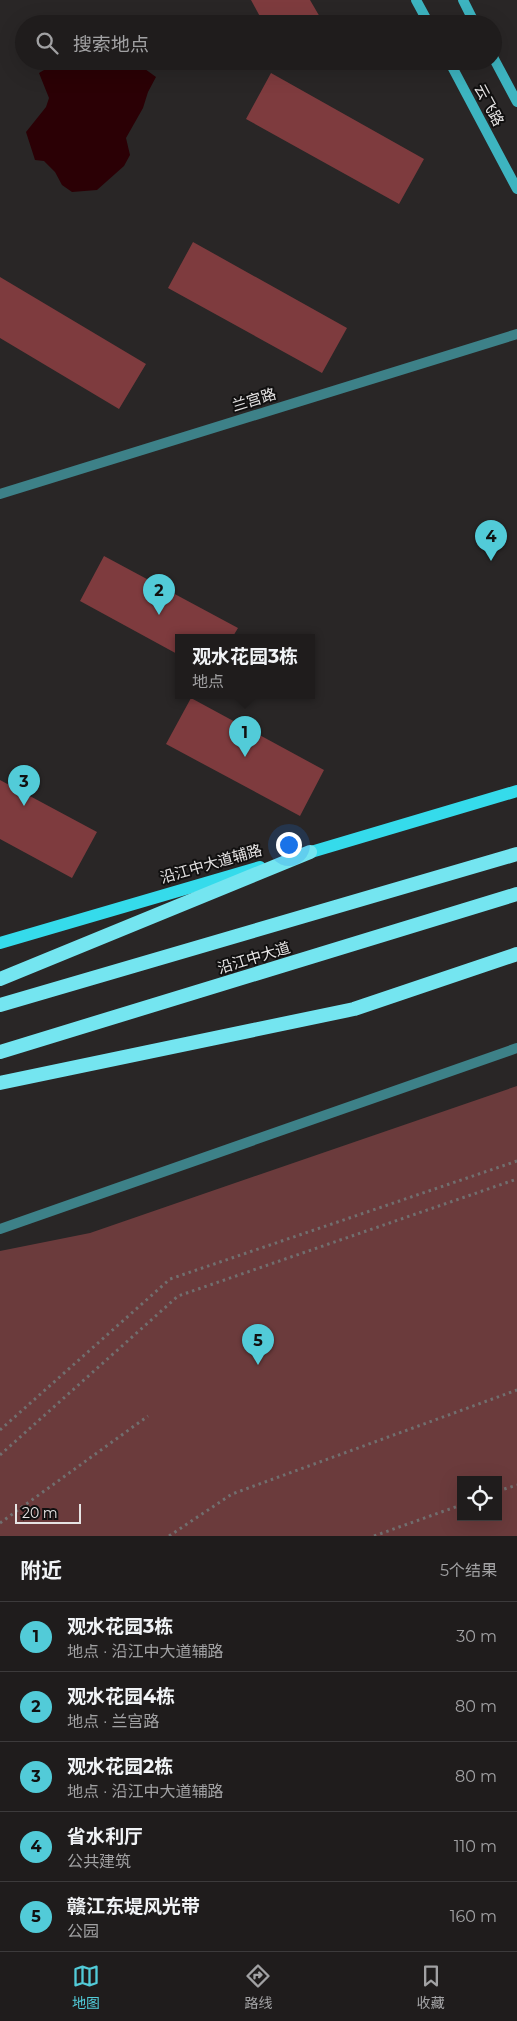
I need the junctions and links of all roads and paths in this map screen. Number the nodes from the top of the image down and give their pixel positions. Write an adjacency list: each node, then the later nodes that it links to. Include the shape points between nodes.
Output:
1 (416, 0): 3 (main road)
2 (462, 0): 4 (main road)
3 (424, 15)
4 (470, 15)
5 (454, 70): 8 (main road, 云飞路)
6 (500, 70): 7 (main road, 云飞路)
7 (517, 102)
8 (517, 189)
9 (517, 334): 10 (street, 兰宫路)
10 (0, 494)
11 (517, 791): 12 (main road, 沿江中大道辅路)
12 (310, 852): 15 (main road, 沿江中大道辅路); 17 (highway)
13 (517, 854): 18 (highway, 沿江中大道)
14 (517, 894): 20 (highway, 沿江中大道)
15 (0, 943)
16 (517, 954): 21 (highway, via 354,1009)
17 (0, 979)
18 (0, 1005)
19 (517, 1048): 24 (street)
20 (0, 1052)
21 (0, 1083)
22 (517, 1161): 27 (path, via 170,1279)
23 (517, 1179): 28 (path, via 178,1296)
24 (0, 1229)
25 (517, 1390): 33 (path, via 232,1494)
26 (148, 1416): 32 (path)
27 (0, 1430)
28 (0, 1455)
29 (517, 1485): 30 (path)
30 (502, 1490)
31 (457, 1506): 34 (path)
32 (0, 1523)
33 (169, 1536)
34 (374, 1536)

